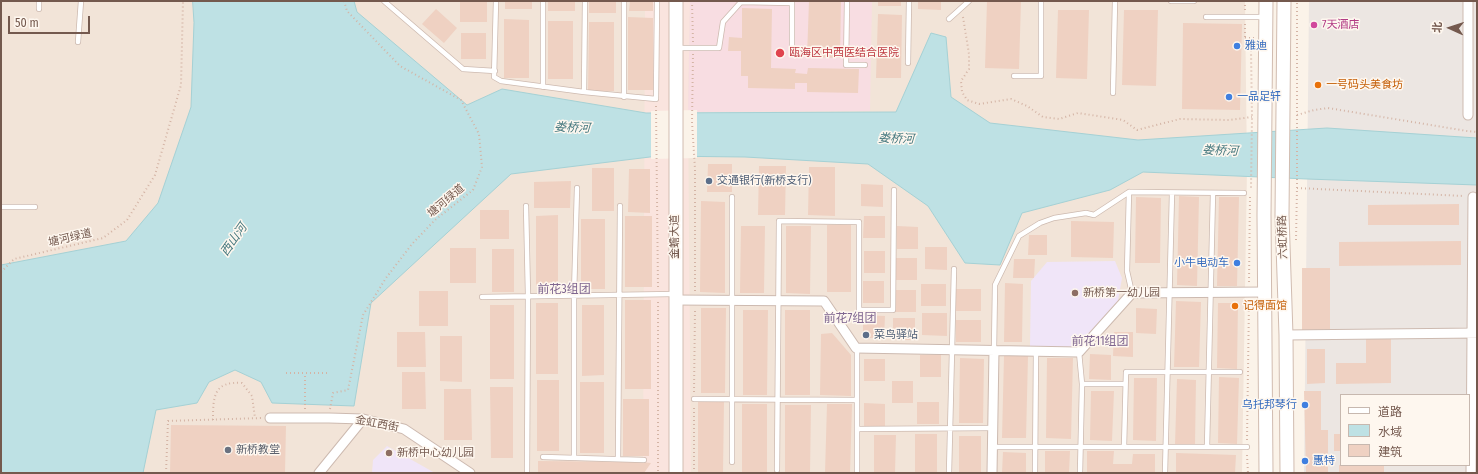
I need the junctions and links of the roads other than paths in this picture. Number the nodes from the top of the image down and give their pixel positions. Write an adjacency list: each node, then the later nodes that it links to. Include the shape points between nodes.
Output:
1 (39, 1): 21 (lane)
2 (81, 1): 25 (lane)
3 (384, 1): 30 (lane, via 463,69)
4 (496, 1): 30 (lane)
5 (543, 1): 32 (lane)
6 (585, 1): 33 (lane)
7 (624, 1): 35 (lane)
8 (657, 1): 35 (lane, via 656,99)
9 (676, 1): 26 (main road, 金蟾大道)
10 (848, 1): 29 (lane, via 846,65)
11 (909, 1): 28 (lane)
12 (969, 1): 24 (lane)
13 (1041, 1): 31 (lane, via 1041,76)
14 (1115, 1): 34 (lane)
15 (1172, 1): 16 (lane)
16 (1194, 1)
17 (1266, 1): 22 (main road, 六虹桥路)
18 (1284, 1): 62 (main road, 六虹桥路, via 1282,215)
19 (1468, 1): 36 (street)
20 (792, 2): 26 (lane, via 741,2 723,22 719,48); 27 (lane)
21 (39, 9)
22 (1266, 16): 23 (lane); 50 (main road, 六虹桥路)
23 (1206, 17)
24 (950, 19)
25 (78, 42)
26 (676, 48): 58 (main road, 金蟾大道)
27 (792, 49)
28 (908, 63)
29 (865, 66)
30 (494, 71): 32 (lane, via 494,77 501,81)
31 (1014, 76)
32 (543, 86): 33 (lane)
33 (584, 92): 35 (lane)
34 (1113, 93)
35 (624, 97)
36 (1468, 115)
37 (577, 188): 56 (lane)
38 (894, 190): 60 (lane, via 893,310 859,310 859,222 779,221)
39 (1129, 192): 40 (lane); 51 (lane, via 1127,271); 65 (lane, via 1094,215 1086,213 1054,218 1019,236 995,285)
40 (1172, 193): 41 (lane); 52 (lane)
41 (1213, 193): 42 (lane); 53 (lane)
42 (1244, 193)
43 (732, 197): 59 (lane)
44 (1473, 197): 61 (street)
45 (526, 206): 55 (lane)
46 (620, 206): 54 (lane)
47 (1, 207): 48 (lane)
48 (35, 207)
49 (954, 269): 64 (lane)
50 (1265, 292): 53 (street); 105 (main road, 六虹桥路)
51 (1132, 293): 52 (street); 67 (street)
52 (1169, 293): 53 (street); 68 (lane)
53 (1211, 293): 69 (lane)
54 (618, 294): 56 (lane); 58 (lane, via 658,294); 91 (lane)
55 (528, 295): 56 (lane); 57 (lane); 97 (lane)
56 (574, 295): 90 (lane)
57 (482, 297)
58 (675, 297): 59 (street); 98 (main road, 金蟾大道)
59 (732, 300): 60 (street); 74 (lane)
60 (778, 301): 63 (street, via 824,301); 75 (lane)
61 (1474, 333): 62 (street); 107 (street)
62 (1286, 335): 106 (main road, 六虹桥路)
63 (857, 348): 64 (street); 76 (lane)
64 (952, 350): 65 (street); 79 (lane)
65 (994, 350): 66 (street); 80 (street)
66 (1036, 351): 67 (street); 83 (lane)
67 (1079, 352): 71 (lane)
68 (1168, 372): 69 (lane); 72 (lane, via 1126,372); 86 (lane)
69 (1209, 372): 70 (lane); 87 (lane)
70 (1240, 372)
71 (1082, 384): 72 (lane); 84 (lane)
72 (1126, 384): 85 (lane)
73 (694, 399): 74 (lane)
74 (732, 399): 75 (lane); 93 (lane)
75 (778, 399): 76 (lane); 94 (lane)
76 (857, 400): 81 (lane)
77 (270, 418): 78 (street, 金虹西街)
78 (363, 419): 95 (street); 96 (street, 金虹西街, via 404,429)
79 (950, 428): 80 (lane); 81 (lane); 100 (lane)
80 (993, 428): 82 (street)
81 (858, 429): 99 (lane)
82 (992, 447): 83 (lane); 101 (street)
83 (1035, 447): 84 (lane); 102 (lane)
84 (1080, 447): 85 (lane); 103 (lane)
85 (1124, 447): 86 (lane)
86 (1166, 447): 87 (lane); 104 (lane)
87 (1207, 447): 88 (lane)
88 (1247, 447)
89 (543, 457): 90 (lane)
90 (574, 458): 91 (lane)
91 (618, 459): 92 (lane)
92 (644, 460)
93 (732, 462)
94 (777, 470)
95 (319, 473)
96 (470, 473)
97 (527, 473)
98 (676, 473)
99 (857, 473)
100 (949, 473)
101 (992, 473)
102 (1034, 473)
103 (1080, 473)
104 (1166, 473)
105 (1266, 473)
106 (1287, 473)
107 (1471, 473)

